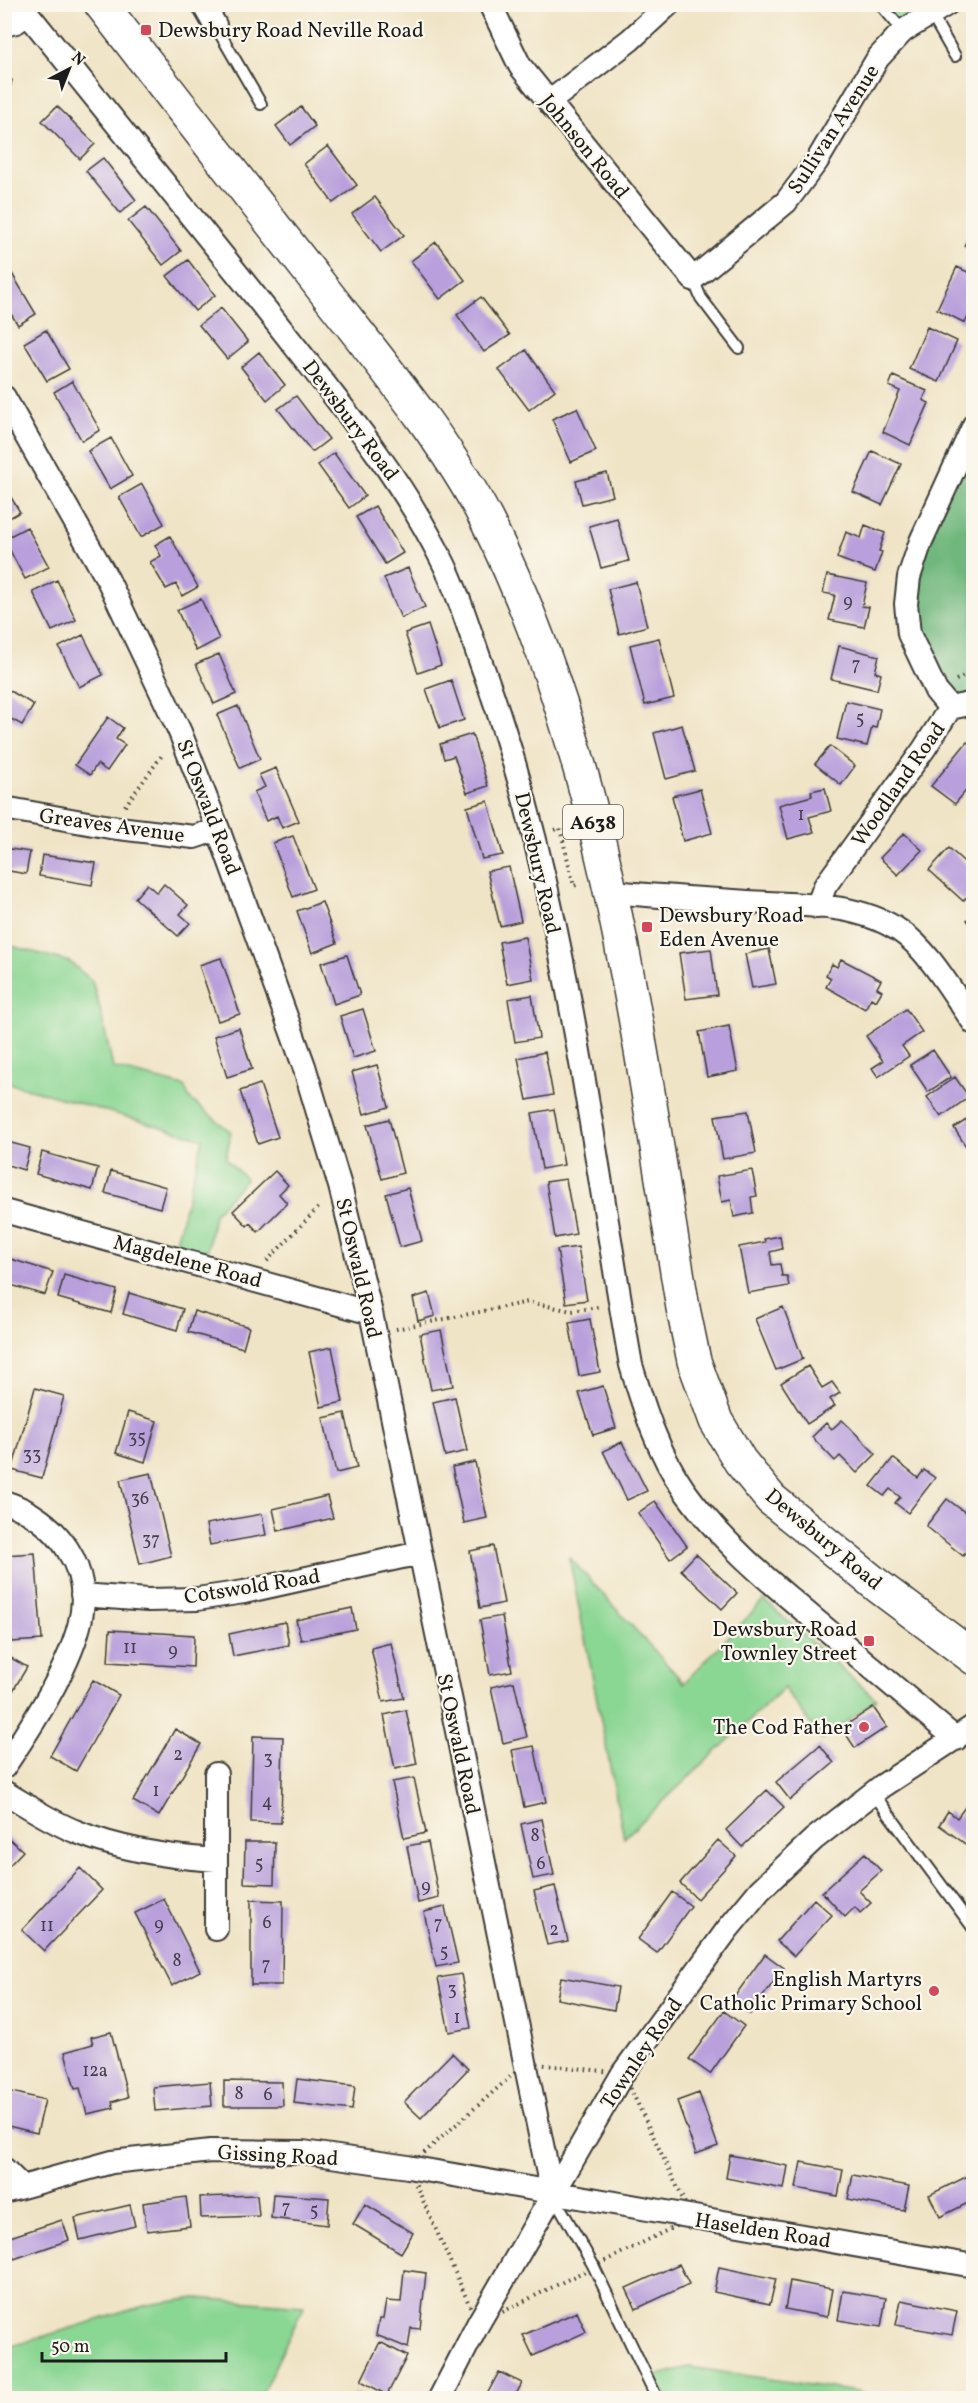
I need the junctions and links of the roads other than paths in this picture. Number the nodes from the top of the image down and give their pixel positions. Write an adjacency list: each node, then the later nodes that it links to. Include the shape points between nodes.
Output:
1 (101, 4): 22 (highway, Dewsbury Road / A638, via 376,356 449,456 486,519 515,582 567,720)
2 (202, 4): 9 (street)
3 (490, 4): 12 (street, Johnson Road, via 520,66)
4 (669, 4): 12 (street, via 630,40)
5 (880, 4): 10 (lane)
6 (24, 9): 8 (street, via 15,22); 31 (street, Dewsbury Road, via 379,453 445,565 495,700 534,834 571,1012 631,1365 662,1450 683,1488 713,1528 758,1572)
7 (939, 9): 10 (street, Sullivan Avenue); 11 (lane)
8 (4, 25)
9 (215, 25): 13 (lane)
10 (903, 31): 14 (street, Sullivan Avenue, via 878,58 817,161 786,202)
11 (955, 56)
12 (549, 102): 14 (street, Johnson Road)
13 (261, 104)
14 (693, 279): 15 (lane, via 701,298)
15 (739, 348)
16 (4, 397): 21 (street, St Oswald Road, via 108,580 180,732)
17 (974, 425): 19 (street, Woodland Road, via 921,541 909,577 906,604 909,634 936,691)
18 (974, 703): 19 (street)
19 (950, 708): 23 (street, Woodland Road, via 825,886)
20 (4, 808): 21 (street, Greaves Avenue, via 194,837)
21 (218, 829): 26 (street, St Oswald Road, via 304,1066 340,1186)
22 (609, 883): 23 (street); 30 (highway, Dewsbury Road / A638, via 683,1308 694,1361 716,1421 740,1461 771,1499)
23 (817, 907): 24 (street, via 857,912 901,931 921,949)
24 (974, 1023)
25 (4, 1211): 26 (street, Magdelene Road, via 251,1278)
26 (373, 1323): 28 (street, St Oswald Road)
27 (4, 1502): 29 (street, via 39,1518 57,1533 71,1552)
28 (420, 1553): 29 (street, Cotswold Road, via 198,1599); 41 (street, St Oswald Road)
29 (82, 1595): 32 (street, via 80,1624 72,1648)
30 (974, 1658)
31 (965, 1732): 35 (street, Townley Road)
32 (4, 1767)
33 (216, 1774): 36 (street)
34 (4, 1792): 36 (street, via 65,1827 107,1842 178,1858)
35 (873, 1793): 38 (lane); 41 (street, Townley Road, via 814,1839 760,1890 623,2073)
36 (216, 1860): 37 (street)
37 (216, 1929)
38 (974, 1929)
39 (4, 2169): 40 (street)
40 (13, 2189): 41 (street, Gissing Road, via 112,2162 211,2151 303,2152)
41 (552, 2193): 42 (street, Haselden Road); 43 (street, Townley Road); 44 (lane, via 593,2265)
42 (974, 2266)
43 (440, 2398)
44 (657, 2398)

